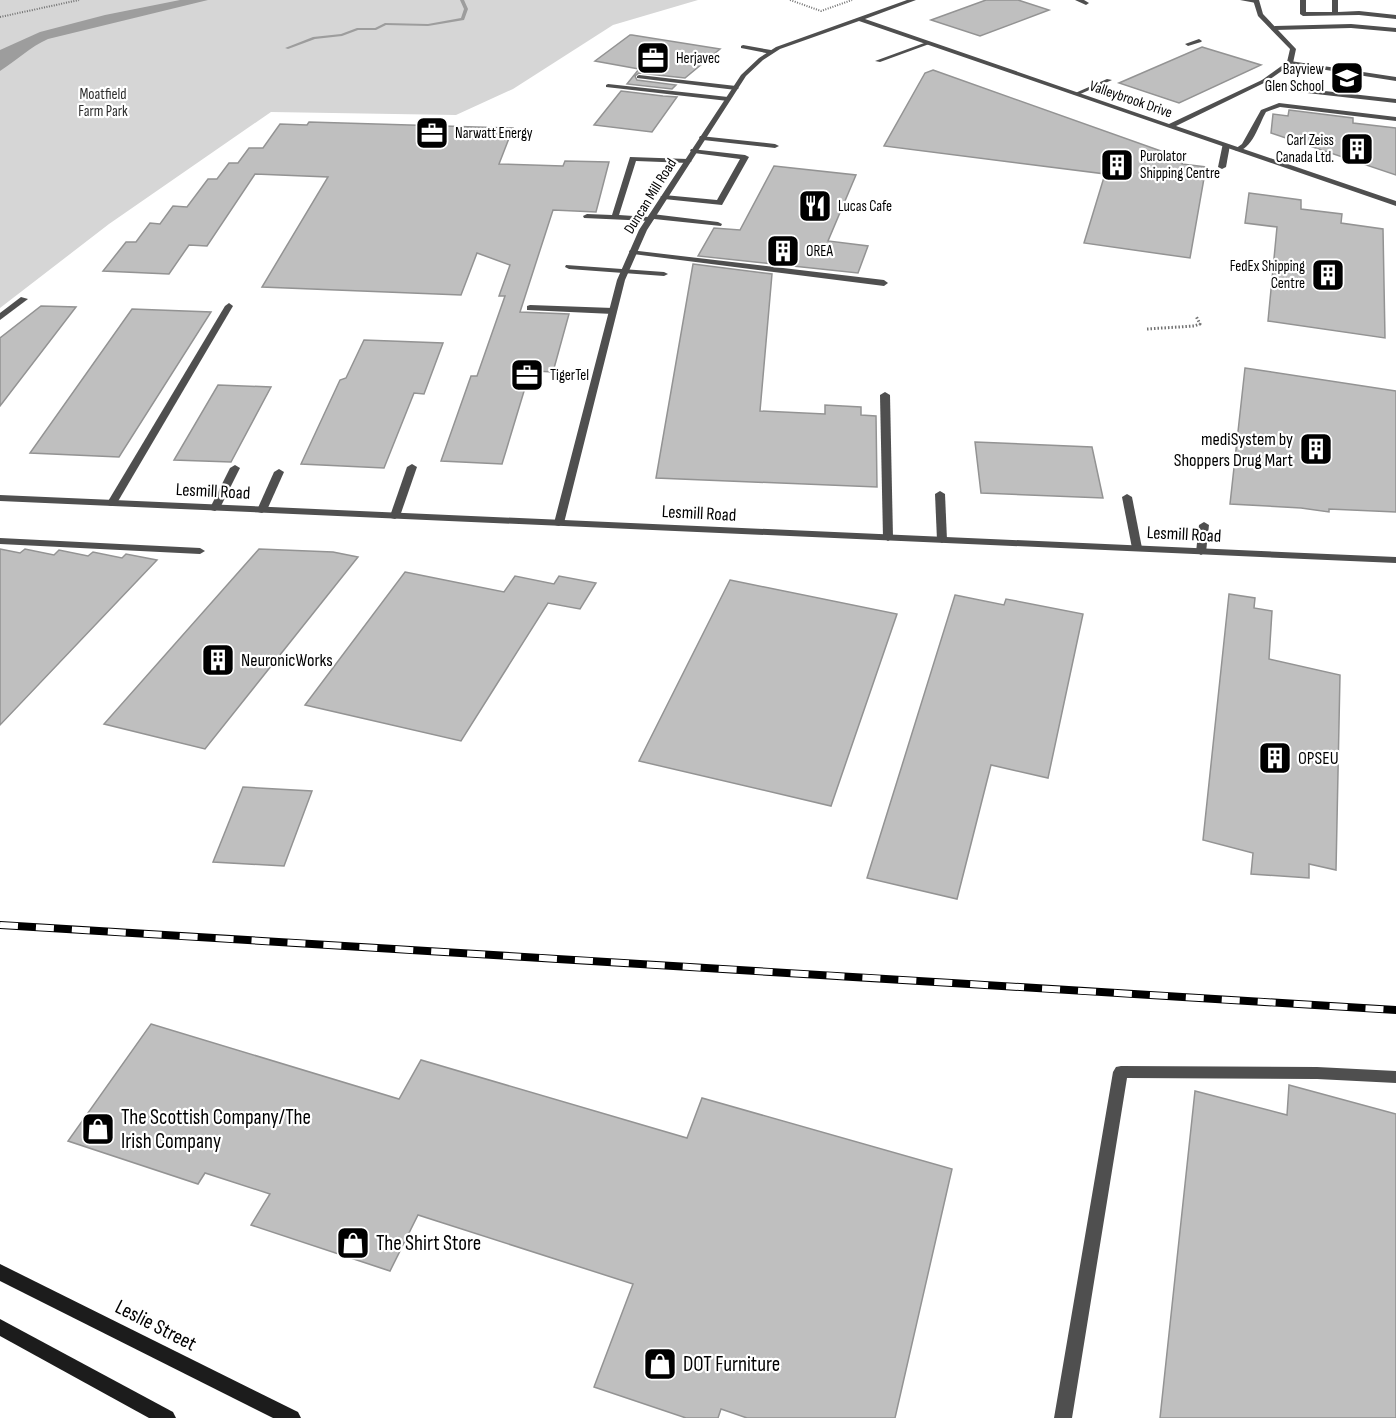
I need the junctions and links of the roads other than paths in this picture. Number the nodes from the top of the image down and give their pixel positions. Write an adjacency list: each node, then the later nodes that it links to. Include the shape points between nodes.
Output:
1 (913, 0): 10 (street, Duncan Mill Road)
2 (1078, 0): 7 (street)
3 (1242, 0): 6 (street)
4 (1303, 0): 8 (street, via 1303,14)
5 (1335, 0): 8 (street)
6 (1256, 1): 11 (street, via 1261,17)
7 (1086, 3)
8 (1335, 13): 9 (street)
9 (1396, 17)
10 (858, 19): 14 (street, Valleybrook Drive); 17 (street, Duncan Mill Road)
11 (1275, 28): 12 (street, via 1333,24); 19 (street, via 1293,50)
12 (1396, 30)
13 (1199, 41): 15 (street)
14 (929, 43): 18 (street); 26 (street, Valleybrook Drive)
15 (1188, 44)
16 (743, 47): 17 (street)
17 (771, 52): 25 (street, Duncan Mill Road, via 744,75)
18 (878, 62)
19 (1290, 63): 21 (street); 23 (street)
20 (639, 77): 25 (street)
21 (1396, 79)
22 (1109, 80): 26 (street)
23 (1264, 81): 28 (street, via 1298,90); 30 (street)
24 (608, 86): 27 (street)
25 (736, 88): 27 (street, Duncan Mill Road)
26 (1076, 94): 30 (street, Valleybrook Drive)
27 (728, 99): 31 (street, Duncan Mill Road)
28 (1396, 101)
29 (1396, 119): 34 (street, via 1279,105 1263,111)
30 (1170, 126): 32 (street, Valleybrook Drive)
31 (703, 138): 33 (street); 35 (street, Duncan Mill Road)
32 (1226, 145): 34 (street, Valleybrook Drive); 37 (street)
33 (775, 146)
34 (1239, 149): 39 (street, Valleybrook Drive)
35 (694, 151): 36 (street, Duncan Mill Road); 38 (street, via 746,157 719,203)
36 (688, 161): 38 (street, Duncan Mill Road); 41 (street, via 633,159)
37 (1222, 167)
38 (664, 197): 42 (street, Duncan Mill Road)
39 (1396, 204)
40 (587, 216): 41 (street)
41 (615, 217): 42 (street)
42 (651, 217): 43 (street); 44 (street, Duncan Mill Road)
43 (718, 224)
44 (633, 252): 46 (street, Duncan Mill Road); 48 (street)
45 (569, 267): 46 (street)
46 (625, 270): 47 (street); 52 (street, Duncan Mill Road)
47 (664, 274)
48 (884, 283)
49 (24, 299): 53 (street)
50 (229, 306): 61 (street)
51 (530, 308): 52 (street)
52 (613, 311): 65 (street, Duncan Mill Road)
53 (0, 317)
54 (885, 395): 67 (street)
55 (412, 466): 64 (street)
56 (235, 468): 62 (street)
57 (279, 472): 63 (street)
58 (940, 494): 68 (street)
59 (1127, 497): 70 (street)
60 (0, 498): 61 (street, Lesmill Road)
61 (112, 503): 62 (street, Lesmill Road)
62 (215, 508): 63 (street, Lesmill Road)
63 (261, 510): 64 (street, Lesmill Road)
64 (395, 516): 65 (street, Lesmill Road)
65 (559, 523): 67 (street, Lesmill Road)
66 (1204, 525): 72 (street)
67 (888, 538): 68 (street, Lesmill Road)
68 (942, 540): 70 (street, Lesmill Road)
69 (0, 542): 71 (street)
70 (1137, 548): 72 (street, Lesmill Road)
71 (200, 551)
72 (1201, 552): 73 (street, Lesmill Road)
73 (1396, 561)
74 (1396, 1077): 79 (street, via 1120,1072)
75 (0, 1272): 78 (main road, Leslie Street)
76 (0, 1327): 77 (main road)
77 (167, 1418)
78 (292, 1418)
79 (1063, 1418)

